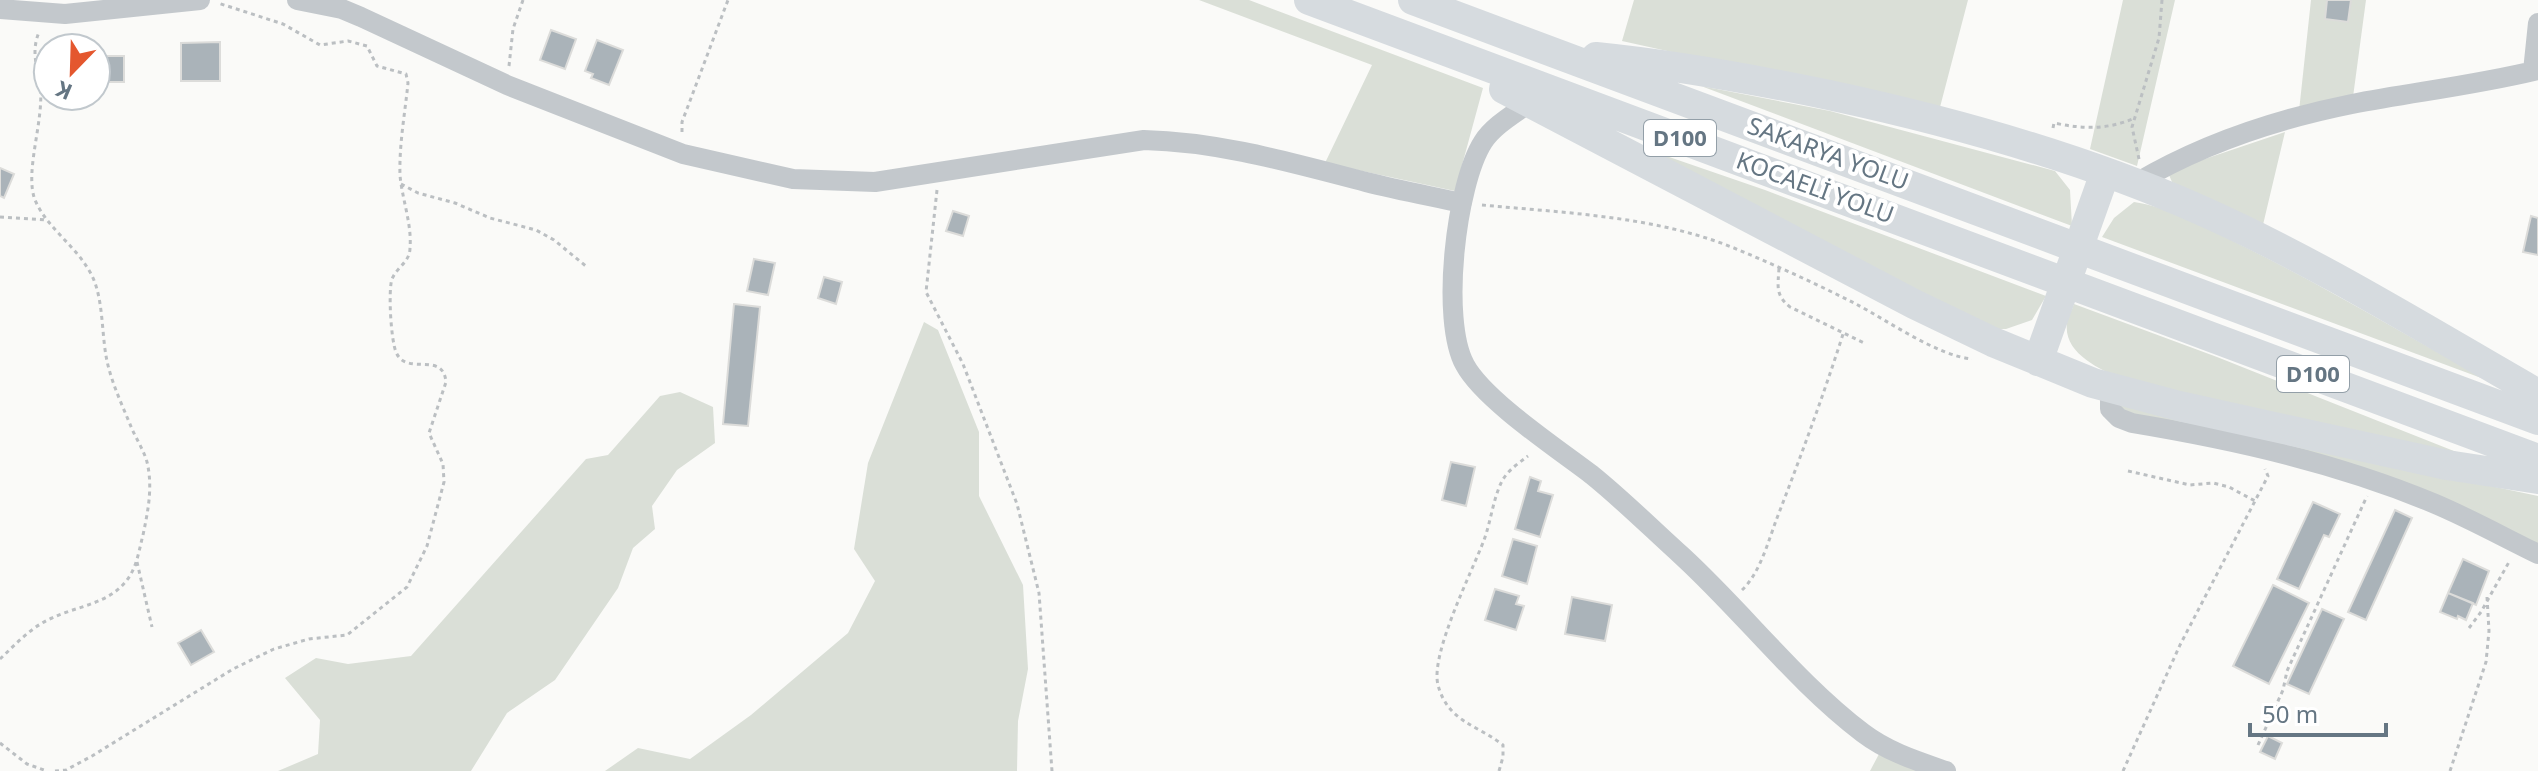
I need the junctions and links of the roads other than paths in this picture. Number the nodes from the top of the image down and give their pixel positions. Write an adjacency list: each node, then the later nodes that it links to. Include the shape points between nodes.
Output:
1 (200, 0): 5 (street, via 65,14)
2 (297, 0): 13 (street, via 342,9 507,85 683,154 755,171 826,182 875,182 1144,140 1182,141)
3 (1309, 0): 7 (highway, KOCAELİ YOLU / D100)
4 (1413, 0): 8 (highway, SAKARYA YOLU / D100)
5 (0, 9)
6 (2538, 23): 9 (street)
7 (1411, 38): 10 (highway); 18 (highway, KOCAELİ YOLU / D100)
8 (1553, 52): 11 (highway, via 1659,63 1906,112); 17 (highway, SAKARYA YOLU / D100)
9 (2535, 70): 12 (street, via 2351,105 2260,129 2170,163)
10 (1529, 103): 13 (street, via 1484,139); 14 (highway, via 1825,259)
11 (2105, 173): 12 (highway); 14 (highway)
12 (2140, 181): 16 (highway, via 2313,267)
13 (1462, 203): 21 (street, via 1452,313 1455,344 1473,378 1685,559 1825,702 1887,749)
14 (2038, 361): 15 (highway)
15 (2110, 387): 19 (highway, via 2447,465); 20 (street, via 2110,409 2119,418 2222,437 2333,468 2433,503)
16 (2538, 394)
17 (2538, 420)
18 (2538, 459)
19 (2538, 479)
20 (2529, 550)
21 (1946, 771)

